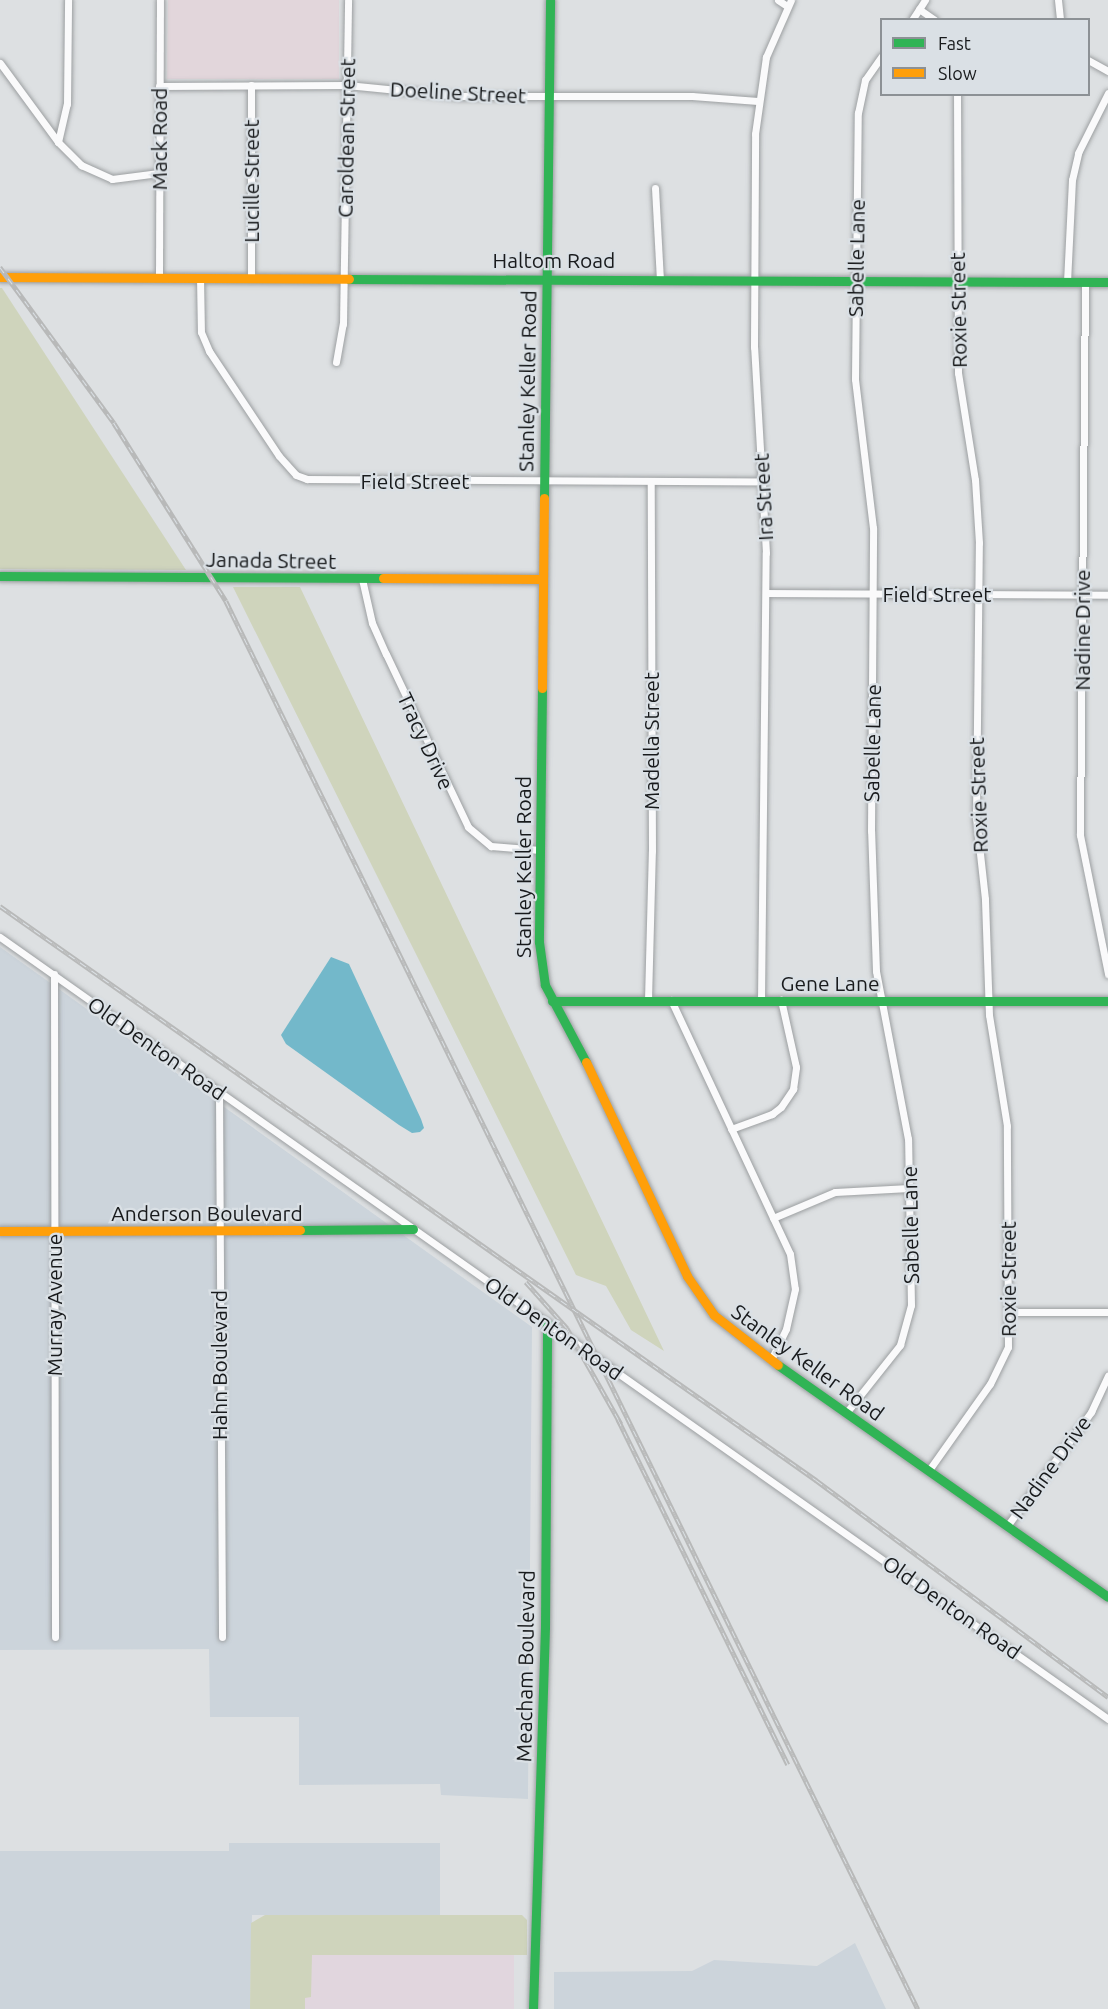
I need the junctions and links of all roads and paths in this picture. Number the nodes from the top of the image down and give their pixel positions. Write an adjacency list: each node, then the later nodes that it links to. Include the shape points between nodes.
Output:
1 (68, 0): 24 (street, via 67,104)
2 (160, 0): 18 (street, Mack Road)
3 (348, 0): 17 (street, Caroldean Street)
4 (550, 0): 21 (street, Stanley Keller Road)
5 (778, 0): 8 (street)
6 (925, 0): 9 (street)
7 (1058, 0): 12 (street)
8 (789, 3): 23 (street, Ira Street, via 766,57)
9 (919, 9): 10 (street); 11 (street)
10 (913, 18)
11 (932, 18)
12 (1060, 18)
13 (880, 59): 35 (street, Sabelle Lane, via 865,80 858,113)
14 (1090, 61): 16 (street)
15 (0, 63): 24 (street)
16 (1108, 71)
17 (348, 85): 19 (street, Doeline Street); 21 (street, Doeline Street, via 457,96); 31 (street, Caroldean Street)
18 (159, 86): 19 (street, Doeline Street); 25 (street, Mack Road)
19 (251, 86): 30 (street, Lucille Street)
20 (1108, 93): 37 (street, via 1078,153 1072,180)
21 (549, 96): 23 (street, Doeline Street, via 692,96); 32 (street, Stanley Keller Road)
22 (957, 96): 36 (street, Roxie Street)
23 (758, 101): 34 (street, Ira Street)
24 (58, 142): 25 (street, via 81,165 101,176 124,179)
25 (159, 172): 28 (street, Mack Road)
26 (655, 188): 33 (street)
27 (0, 277): 28 (street, Haltom Road)
28 (159, 277): 29 (street, Haltom Road)
29 (200, 277): 30 (street, Haltom Road); 41 (street, Field Street, via 201,332 209,351 252,418 296,475 315,481)
30 (251, 277): 31 (street, Haltom Road)
31 (344, 277): 32 (street, Haltom Road); 40 (street, Caroldean Street, via 343,324)
32 (547, 278): 33 (street, Haltom Road); 41 (street, Stanley Keller Road)
33 (660, 279): 34 (street, Haltom Road)
34 (755, 280): 35 (street, Haltom Road); 43 (street, Ira Street, via 754,347)
35 (855, 281): 36 (street, Haltom Road); 48 (street, Sabelle Lane, via 855,379 873,528)
36 (956, 282): 37 (street, Haltom Road); 49 (street, Roxie Street, via 958,374 975,490)
37 (1067, 282): 38 (street, Haltom Road)
38 (1085, 282): 39 (street, Haltom Road); 50 (street, Nadine Drive)
39 (1108, 282)
40 (336, 362)
41 (542, 481): 42 (street, Field Street); 46 (street, Stanley Keller Road)
42 (651, 481): 43 (street, Field Street); 56 (street, Madella Street, via 652,851)
43 (763, 481): 47 (street, Ira Street)
44 (0, 576): 45 (street, Janada Street)
45 (362, 579): 46 (street, Janada Street); 52 (street, Tracy Drive, via 372,623 468,827 491,846)
46 (542, 579): 52 (street, Stanley Keller Road)
47 (766, 593): 48 (street, Field Street); 58 (street, Ira Street)
48 (873, 593): 49 (street, Field Street); 61 (street, Sabelle Lane, via 871,831)
49 (978, 594): 50 (street, Field Street); 62 (street, Roxie Street, via 976,818 985,899)
50 (1082, 594): 51 (street, Field Street); 55 (street, Nadine Drive, via 1080,835)
51 (1108, 594)
52 (540, 850): 60 (street, Stanley Keller Road, via 540,962)
53 (0, 937): 54 (street, Old Denton Road)
54 (54, 974): 64 (street, Old Denton Road); 70 (street, Murray Avenue)
55 (1108, 974)
56 (648, 1000): 57 (street, Gene Lane); 60 (street, Gene Lane)
57 (671, 1000): 58 (street, Gene Lane); 65 (street)
58 (761, 1000): 59 (street, Gene Lane)
59 (781, 1000): 61 (street, Gene Lane); 65 (street, via 796,1067 793,1089 771,1114)
60 (552, 1001): 75 (street, Stanley Keller Road, via 608,1103 701,1300 734,1334)
61 (880, 1001): 62 (street, Gene Lane); 66 (street, Sabelle Lane, via 906,1124)
62 (989, 1001): 63 (street, Gene Lane); 72 (street, Roxie Street, via 1007,1126)
63 (1108, 1001)
64 (219, 1092): 68 (street, Old Denton Road); 71 (street, Hahn Boulevard)
65 (731, 1129): 67 (street)
66 (909, 1188): 67 (street, via 836,1192); 77 (street, Sabelle Lane, via 911,1305 907,1328 896,1352)
67 (774, 1218): 75 (street, via 790,1254 795,1289 786,1329)
68 (413, 1229): 71 (street, Anderson Boulevard); 74 (street, Old Denton Road)
69 (0, 1231): 70 (street, Anderson Boulevard)
70 (54, 1231): 71 (street, Anderson Boulevard); 81 (street, Murray Avenue)
71 (218, 1231): 82 (street, Hahn Boulevard)
72 (1009, 1312): 73 (street); 78 (street, Roxie Street, via 1006,1356)
73 (1108, 1312)
74 (548, 1323): 83 (street, Old Denton Road); 84 (street, Meacham Boulevard, via 545,1627)
75 (771, 1360): 77 (street, Stanley Keller Road)
76 (1108, 1376): 79 (street, Nadine Drive, via 1091,1412)
77 (846, 1413): 78 (street, Stanley Keller Road)
78 (929, 1470): 79 (street, Stanley Keller Road)
79 (1007, 1526): 80 (street, Stanley Keller Road)
80 (1108, 1597)
81 (55, 1637)
82 (222, 1637)
83 (1108, 1719)
84 (533, 2009)

